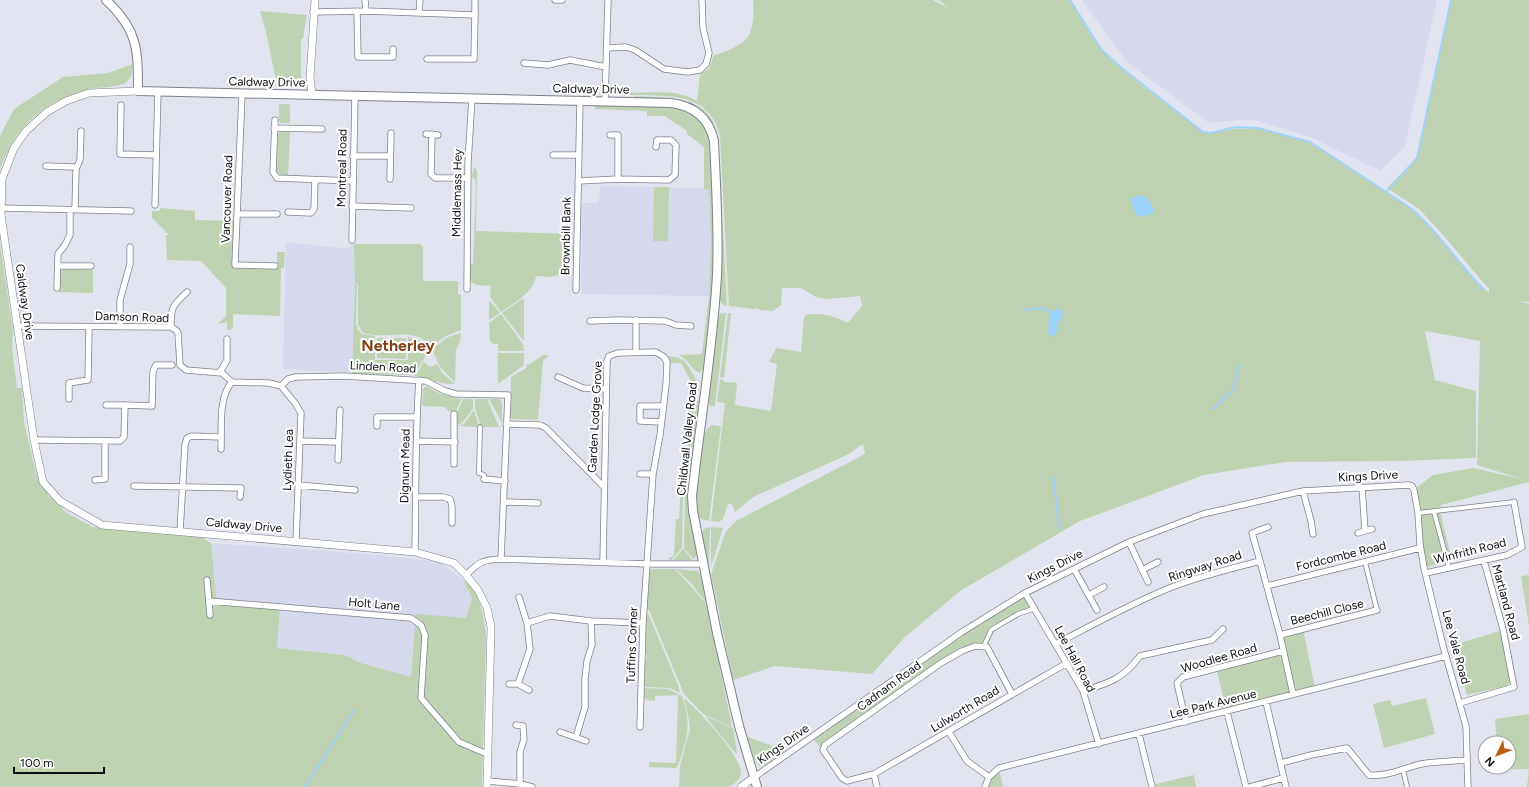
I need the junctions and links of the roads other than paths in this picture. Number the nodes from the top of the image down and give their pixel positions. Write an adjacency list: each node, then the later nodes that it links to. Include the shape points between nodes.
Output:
1 (106, 0): 20 (main road, via 127,22 134,38 138,63)
2 (314, 0): 12 (street)
3 (365, 0): 11 (street)
4 (420, 0): 13 (street)
5 (475, 0): 14 (street)
6 (555, 0): 7 (street)
7 (562, 0)
8 (608, 0): 15 (street)
9 (702, 0): 15 (street, via 703,28 709,52 706,64 700,70 688,72 664,69 635,50 626,47)
10 (357, 11): 11 (street); 12 (street); 16 (street, via 358,57 393,57)
11 (366, 11): 13 (street)
12 (313, 12): 23 (street, via 310,78)
13 (419, 13): 14 (street)
14 (475, 15): 17 (street, via 474,59)
15 (606, 48): 19 (street)
16 (393, 49)
17 (427, 59)
18 (524, 63): 19 (street, via 548,65 570,60)
19 (606, 67): 27 (street)
20 (138, 91): 21 (main road, Caldway Drive); 53 (street, Caldway Drive, via 89,93 66,101 47,112 14,148 2,179)
21 (158, 91): 22 (main road, Caldway Drive); 38 (street)
22 (242, 94): 23 (main road, Caldway Drive); 58 (street, Vancouver Road)
23 (312, 94): 24 (main road, Caldway Drive)
24 (355, 96): 25 (main road, Caldway Drive); 41 (street, Montreal Road)
25 (472, 98): 26 (main road, Caldway Drive); 45 (street, Middlemass Hey)
26 (580, 101): 27 (main road, Caldway Drive); 40 (street, Brownbill Bank)
27 (605, 102): 28 (main road, Caldway Drive)
28 (680, 104): 144 (main road, Childwall Valley Road, via 694,110 708,124 714,141 717,276 692,496)
29 (121, 106): 38 (street, via 120,154)
30 (275, 120): 31 (street)
31 (274, 128): 32 (street); 48 (street, via 273,172 277,178)
32 (322, 129)
33 (81, 131): 44 (street, via 80,160)
34 (391, 133): 42 (street)
35 (432, 134): 45 (street, via 431,174 435,178)
36 (610, 135): 47 (street, via 618,136)
37 (656, 147): 47 (street, Brownbill Bank, via 657,140 671,140 676,145 675,175 669,180)
38 (156, 155): 51 (street)
39 (553, 155): 40 (street)
40 (578, 155): 50 (street, Brownbill Bank)
41 (353, 156): 42 (street); 49 (street, Montreal Road)
42 (390, 156): 46 (street)
43 (46, 166): 44 (street)
44 (76, 169): 55 (street)
45 (468, 178): 66 (street, Middlemass Hey)
46 (390, 179)
47 (618, 179): 50 (street, Brownbill Bank)
48 (315, 180): 49 (street); 57 (street, via 314,209 311,213)
49 (353, 181): 52 (street, Montreal Road)
50 (578, 182): 67 (street, Brownbill Bank)
51 (155, 205)
52 (352, 206): 54 (street); 60 (street, Montreal Road)
53 (1, 208): 55 (street); 71 (street, Caldway Drive)
54 (411, 208)
55 (72, 210): 56 (street); 62 (street, via 70,235 58,254)
56 (131, 211)
57 (288, 212)
58 (237, 214): 59 (street); 64 (street, Vancouver Road, via 235,265)
59 (278, 214)
60 (352, 240)
61 (130, 247): 74 (street, via 130,264 120,300)
62 (58, 266): 63 (street); 65 (street)
63 (90, 266)
64 (276, 266)
65 (57, 288)
66 (467, 289)
67 (576, 290)
68 (187, 292): 75 (street, via 172,308)
69 (636, 320): 70 (street); 72 (street, via 665,321); 77 (street)
70 (590, 321)
71 (17, 326): 73 (street, Damson Road); 97 (street, Caldway Drive)
72 (691, 326)
73 (89, 327): 74 (street, Damson Road); 85 (street, via 88,380 69,383)
74 (120, 327): 75 (street, Damson Road)
75 (171, 327): 79 (street, Damson Road, via 178,333 178,355 182,368 196,372)
76 (227, 339): 79 (street, via 227,360)
77 (636, 352): 84 (street, Garden Lodge Grove, via 609,356); 88 (street, Garden Lodge Grove, via 656,352 667,362)
78 (172, 365): 87 (street, via 156,365 153,371 152,406)
79 (220, 372): 82 (street)
80 (558, 377): 84 (street, via 583,388)
81 (419, 380): 83 (street, Linden Road, via 296,376); 91 (street, Dignum Mead); 93 (street, Linden Road, via 456,394 508,395)
82 (232, 382): 83 (street, via 269,383); 96 (street, via 223,397)
83 (281, 386): 99 (street, Lydieth Lea, via 301,414)
84 (606, 389): 114 (street, Garden Lodge Grove)
85 (69, 399)
86 (106, 405): 87 (street)
87 (126, 405): 98 (street, via 124,437 120,441)
88 (663, 406): 92 (street, Garden Lodge Grove); 92 (street, via 640,406 640,421)
89 (340, 410): 101 (street)
90 (454, 414): 102 (street)
91 (417, 417): 94 (street, via 377,417); 100 (street, Dignum Mead)
92 (661, 422): 107 (street, Garden Lodge Grove)
93 (506, 424): 110 (street); 114 (street, via 540,424)
94 (377, 426)
95 (480, 427): 108 (street, via 479,473 484,475)
96 (221, 437): 103 (street); 112 (street, via 187,438)
97 (34, 440): 98 (street); 130 (street, Caldway Drive, via 43,482 60,501 102,525)
98 (105, 441): 109 (street, via 105,479)
99 (301, 441): 101 (street); 113 (street, Lydieth Lea)
100 (417, 441): 102 (street); 120 (street, Dignum Mead)
101 (338, 442): 104 (street)
102 (454, 442): 105 (street)
103 (221, 449)
104 (338, 460)
105 (454, 464)
106 (640, 474): 107 (street)
107 (653, 474): 143 (street, Garden Lodge Grove)
108 (484, 479): 110 (street)
109 (95, 480)
110 (505, 481): 121 (street)
111 (134, 486): 112 (street)
112 (182, 486): 119 (street, via 241,488); 130 (street)
113 (298, 486): 117 (street); 133 (street, Lydieth Lea)
114 (603, 486): 140 (street, Garden Lodge Grove)
115 (1412, 486): 116 (street, Kings Drive); 125 (street, Lee Vale Road)
116 (1362, 487): 118 (street, Kings Drive); 129 (street)
117 (355, 490)
118 (1302, 490): 132 (street); 134 (street, Kings Drive, via 1203,514)
119 (240, 497)
120 (416, 497): 126 (street, via 450,499); 136 (street, Dignum Mead)
121 (504, 502): 123 (street); 137 (street)
122 (1514, 502): 124 (street); 138 (street, Winfrith Road, via 1522,547 1507,555)
123 (538, 503)
124 (1434, 512): 125 (street); 145 (street)
125 (1418, 513): 135 (street, Lee Vale Road)
126 (452, 523)
127 (1268, 528): 139 (street, via 1252,533)
128 (1372, 529): 129 (street)
129 (1365, 531): 131 (street)
130 (180, 532): 133 (street, Caldway Drive)
131 (1358, 533)
132 (1313, 534)
133 (296, 542): 136 (street, Caldway Drive)
134 (1130, 542): 146 (street, Kings Drive); 147 (street)
135 (1420, 548): 142 (street, Fordcombe Road); 148 (street, Lee Vale Road)
136 (415, 552): 149 (street, Caldway Drive, via 454,563)
137 (501, 560): 140 (street); 149 (street, via 483,560)
138 (1484, 560): 145 (street, Winfrith Road); 181 (street, Martland Road, via 1503,629 1514,687)
139 (1260, 561): 152 (street, Ringway Road); 167 (street, Ringway Road, via 1171,588 1096,622)
140 (602, 562): 143 (street)
141 (1158, 562): 147 (street)
142 (1365, 562): 152 (street, Fordcombe Road); 160 (street, Beechill Close)
143 (648, 564): 144 (street); 164 (street, Tuffins Corner)
144 (703, 564): 198 (main road, Childwall Valley Road, via 739,726)
145 (1449, 568): 148 (street, Winfrith Road)
146 (1074, 569): 154 (street, Kings Drive); 155 (street)
147 (1142, 570): 151 (street)
148 (1426, 573): 170 (street, Lee Vale Road)
149 (466, 575): 192 (street, Caldway Drive, via 478,590 487,608 490,626)
150 (207, 580): 157 (street)
151 (1148, 582)
152 (1267, 586): 166 (street, Ringway Road)
153 (1104, 587): 155 (street)
154 (1026, 594): 158 (street, Lee Hall Road); 198 (street, Kings Drive, via 962,632)
155 (1089, 595): 159 (street)
156 (519, 597): 163 (street)
157 (209, 601): 161 (street); 192 (street, Holt Lane, via 411,618 421,625 425,636 421,698 459,742)
158 (1035, 608): 167 (street, Lee Hall Road); 168 (street, via 1018,614 991,630)
159 (1097, 610)
160 (1377, 610): 166 (street, Beechill Close)
161 (210, 615)
162 (591, 621): 163 (street, via 550,616); 164 (street); 189 (street, via 592,645 587,661 585,707)
163 (526, 623): 175 (street, via 530,648)
164 (642, 623): 185 (street, Tuffins Corner)
165 (1224, 629): 172 (street, via 1212,640 1140,656)
166 (1280, 635): 169 (street, Ringway Road)
167 (1056, 644): 171 (street, Lee Hall Road)
168 (984, 646): 178 (street, via 988,647); 196 (street, Cadnam Road, via 975,646 941,662 825,745 823,750 842,778 847,781)
169 (1283, 651): 179 (street, Ringway Road); 183 (street, Woodlee Road, via 1183,677 1177,683)
170 (1446, 656): 179 (street, Lee Park Avenue); 181 (street, Lee Vale Road)
171 (1067, 663): 177 (street, Lee Hall Road); 178 (street, Lulworth Road)
172 (1134, 665): 173 (street); 177 (street, via 1111,682)
173 (1140, 669)
174 (509, 684): 175 (street)
175 (518, 684): 176 (street)
176 (529, 690)
177 (1083, 691): 191 (street, Lee Hall Road)
178 (1012, 694): 187 (street, Lulworth Road)
179 (1293, 694): 180 (street, Lee Park Avenue)
180 (1266, 702): 182 (street, Lee Park Avenue); 194 (street)
181 (1460, 703): 193 (street, Lee Vale Road, via 1466,726)
182 (1227, 712): 183 (street, Lee Park Avenue); 208 (street)
183 (1186, 722): 188 (street, Lee Park Avenue)
184 (516, 725): 201 (street, via 523,726 524,739 520,752)
185 (640, 727)
186 (560, 732): 189 (street)
187 (949, 732): 196 (street, Lulworth Road); 197 (street, via 967,761)
188 (1139, 734): 191 (street, Lee Park Avenue); 207 (street)
189 (576, 737): 190 (street)
190 (586, 741)
191 (1099, 744): 197 (street, Lee Park Avenue, via 999,768)
192 (487, 754): 200 (street, Caldway Drive)
193 (1468, 760): 195 (street, via 1421,764); 212 (street, Lee Vale Road)
194 (1282, 763): 195 (street, via 1347,748 1369,775); 199 (street)
195 (1403, 770): 211 (street)
196 (874, 774): 205 (street)
197 (989, 777): 206 (street)
198 (754, 778): 203 (street); 204 (main road, Childwall Valley Road)
199 (1283, 778): 209 (street); 210 (street)
200 (487, 784): 201 (street)
201 (520, 785): 202 (street)
202 (532, 787)
203 (741, 787)
204 (756, 787)
205 (877, 787)
206 (985, 787)
207 (1152, 787)
208 (1246, 787)
209 (1250, 787)
210 (1286, 787)
211 (1407, 787)
212 (1468, 787)

